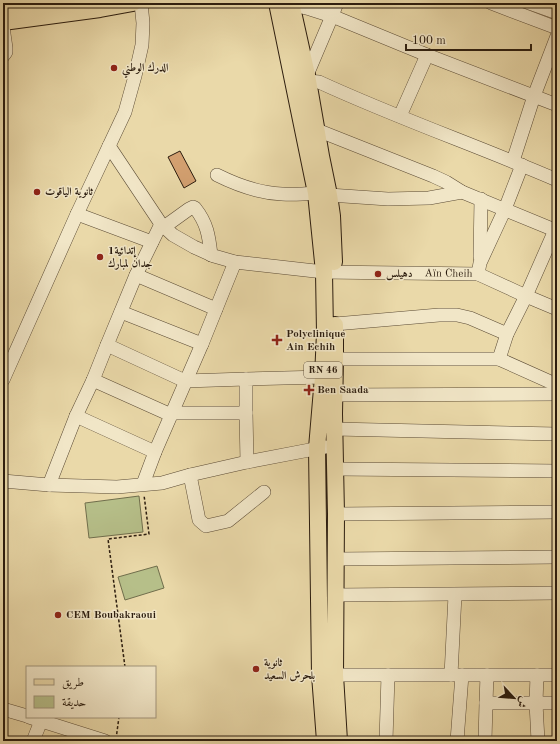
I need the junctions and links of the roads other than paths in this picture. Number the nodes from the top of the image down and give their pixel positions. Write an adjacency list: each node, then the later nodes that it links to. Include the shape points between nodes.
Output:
1 (40, 3): 8 (main road)
2 (133, 3): 11 (main road)
3 (141, 3): 22 (street, via 142,45 125,112)
4 (337, 3): 10 (street)
5 (491, 3): 13 (street)
6 (529, 3): 9 (street)
7 (286, 4): 10 (street); 17 (main road, RN 46); 27 (main road, RN 46)
8 (3, 8)
9 (557, 13)
10 (332, 16): 15 (street); 17 (street)
11 (3, 22)
12 (3, 27): 16 (street, via 6,48)
13 (557, 28)
14 (557, 36): 18 (street, Aïn Cheih)
15 (427, 55): 18 (street); 20 (street)
16 (3, 56)
17 (307, 78): 20 (street); 21 (main road, RN 46)
18 (534, 96): 19 (street); 23 (street, Aïn Cheih)
19 (557, 106)
20 (400, 116): 23 (street)
21 (317, 130): 26 (street, via 433,176); 27 (main road, RN 46)
22 (109, 146): 30 (street); 31 (street, Aïn Cheih)
23 (518, 163): 25 (street); 29 (street, Aïn Cheih)
24 (217, 175): 27 (street, via 228,181 272,193)
25 (557, 180)
26 (462, 192): 27 (street, via 430,198 388,199); 28 (street)
27 (323, 194): 37 (main road, RN 46)
28 (481, 199): 29 (street); 36 (street)
29 (505, 209): 32 (street); 36 (street, Aïn Cheih)
30 (77, 214): 33 (street); 51 (street)
31 (163, 226): 33 (street); 34 (street, Aïn Cheih, via 173,236); 34 (street, via 189,209 195,208 207,229)
32 (556, 230): 39 (street)
33 (152, 242): 38 (street)
34 (211, 255): 35 (street, Aïn Cheih)
35 (235, 262): 37 (street, Aïn Cheih); 40 (street)
36 (479, 269): 37 (street, Aïn Cheih); 39 (street)
37 (330, 271): 43 (main road, RN 46); 48 (main road, RN 46, via 324,333)
38 (136, 275): 40 (street); 42 (street)
39 (526, 296): 41 (street); 44 (street)
40 (216, 309): 45 (street)
41 (557, 309)
42 (121, 312): 45 (street); 46 (street)
43 (335, 324): 44 (street, via 457,315); 48 (main road, RN 46)
44 (507, 334): 47 (street)
45 (202, 344): 53 (street)
46 (107, 345): 52 (street); 53 (street)
47 (499, 359): 48 (street); 54 (street)
48 (327, 368): 49 (street); 50 (street); 56 (main road, RN 46); 62 (main road, RN 46)
49 (305, 371)
50 (246, 379): 53 (street); 57 (street)
51 (3, 380)
52 (93, 380): 58 (street); 59 (street)
53 (186, 381): 58 (street)
54 (557, 385)
55 (557, 394): 56 (street)
56 (335, 395): 61 (main road, RN 46)
57 (246, 413): 58 (street); 64 (street)
58 (171, 414): 63 (street)
59 (76, 416): 63 (street); 70 (street)
60 (557, 434): 61 (street)
61 (335, 437): 62 (street); 65 (main road, RN 46)
62 (318, 448): 64 (street); 79 (main road, RN 46)
63 (155, 452): 69 (street)
64 (247, 462): 67 (street)
65 (336, 469): 66 (street); 73 (main road, RN 46)
66 (557, 471)
67 (190, 475): 69 (street, via 162,483); 71 (street, via 199,520 206,526 228,521)
68 (3, 481): 70 (street)
69 (143, 484): 70 (street, via 117,487)
70 (49, 485)
71 (264, 492)
72 (557, 512): 73 (street)
73 (336, 514): 75 (main road, RN 46)
74 (557, 557): 75 (street)
75 (336, 559): 77 (main road, RN 46)
76 (557, 593): 78 (street)
77 (335, 595): 78 (street); 79 (main road, RN 46)
78 (455, 595): 81 (street)
79 (328, 675): 80 (street); 93 (main road, RN 46); 94 (main road, RN 46)
80 (388, 675): 81 (street); 95 (street)
81 (456, 675): 82 (street); 96 (street)
82 (487, 675): 83 (street); 85 (street)
83 (537, 675): 84 (street); 86 (street)
84 (557, 675)
85 (486, 703): 86 (street); 97 (street)
86 (536, 703): 87 (street); 98 (street)
87 (557, 703)
88 (3, 709): 89 (street)
89 (26, 716)
90 (33, 718): 91 (street); 92 (street)
91 (33, 741)
92 (105, 741)
93 (325, 741)
94 (339, 741)
95 (386, 741)
96 (457, 741)
97 (485, 741)
98 (538, 741)

